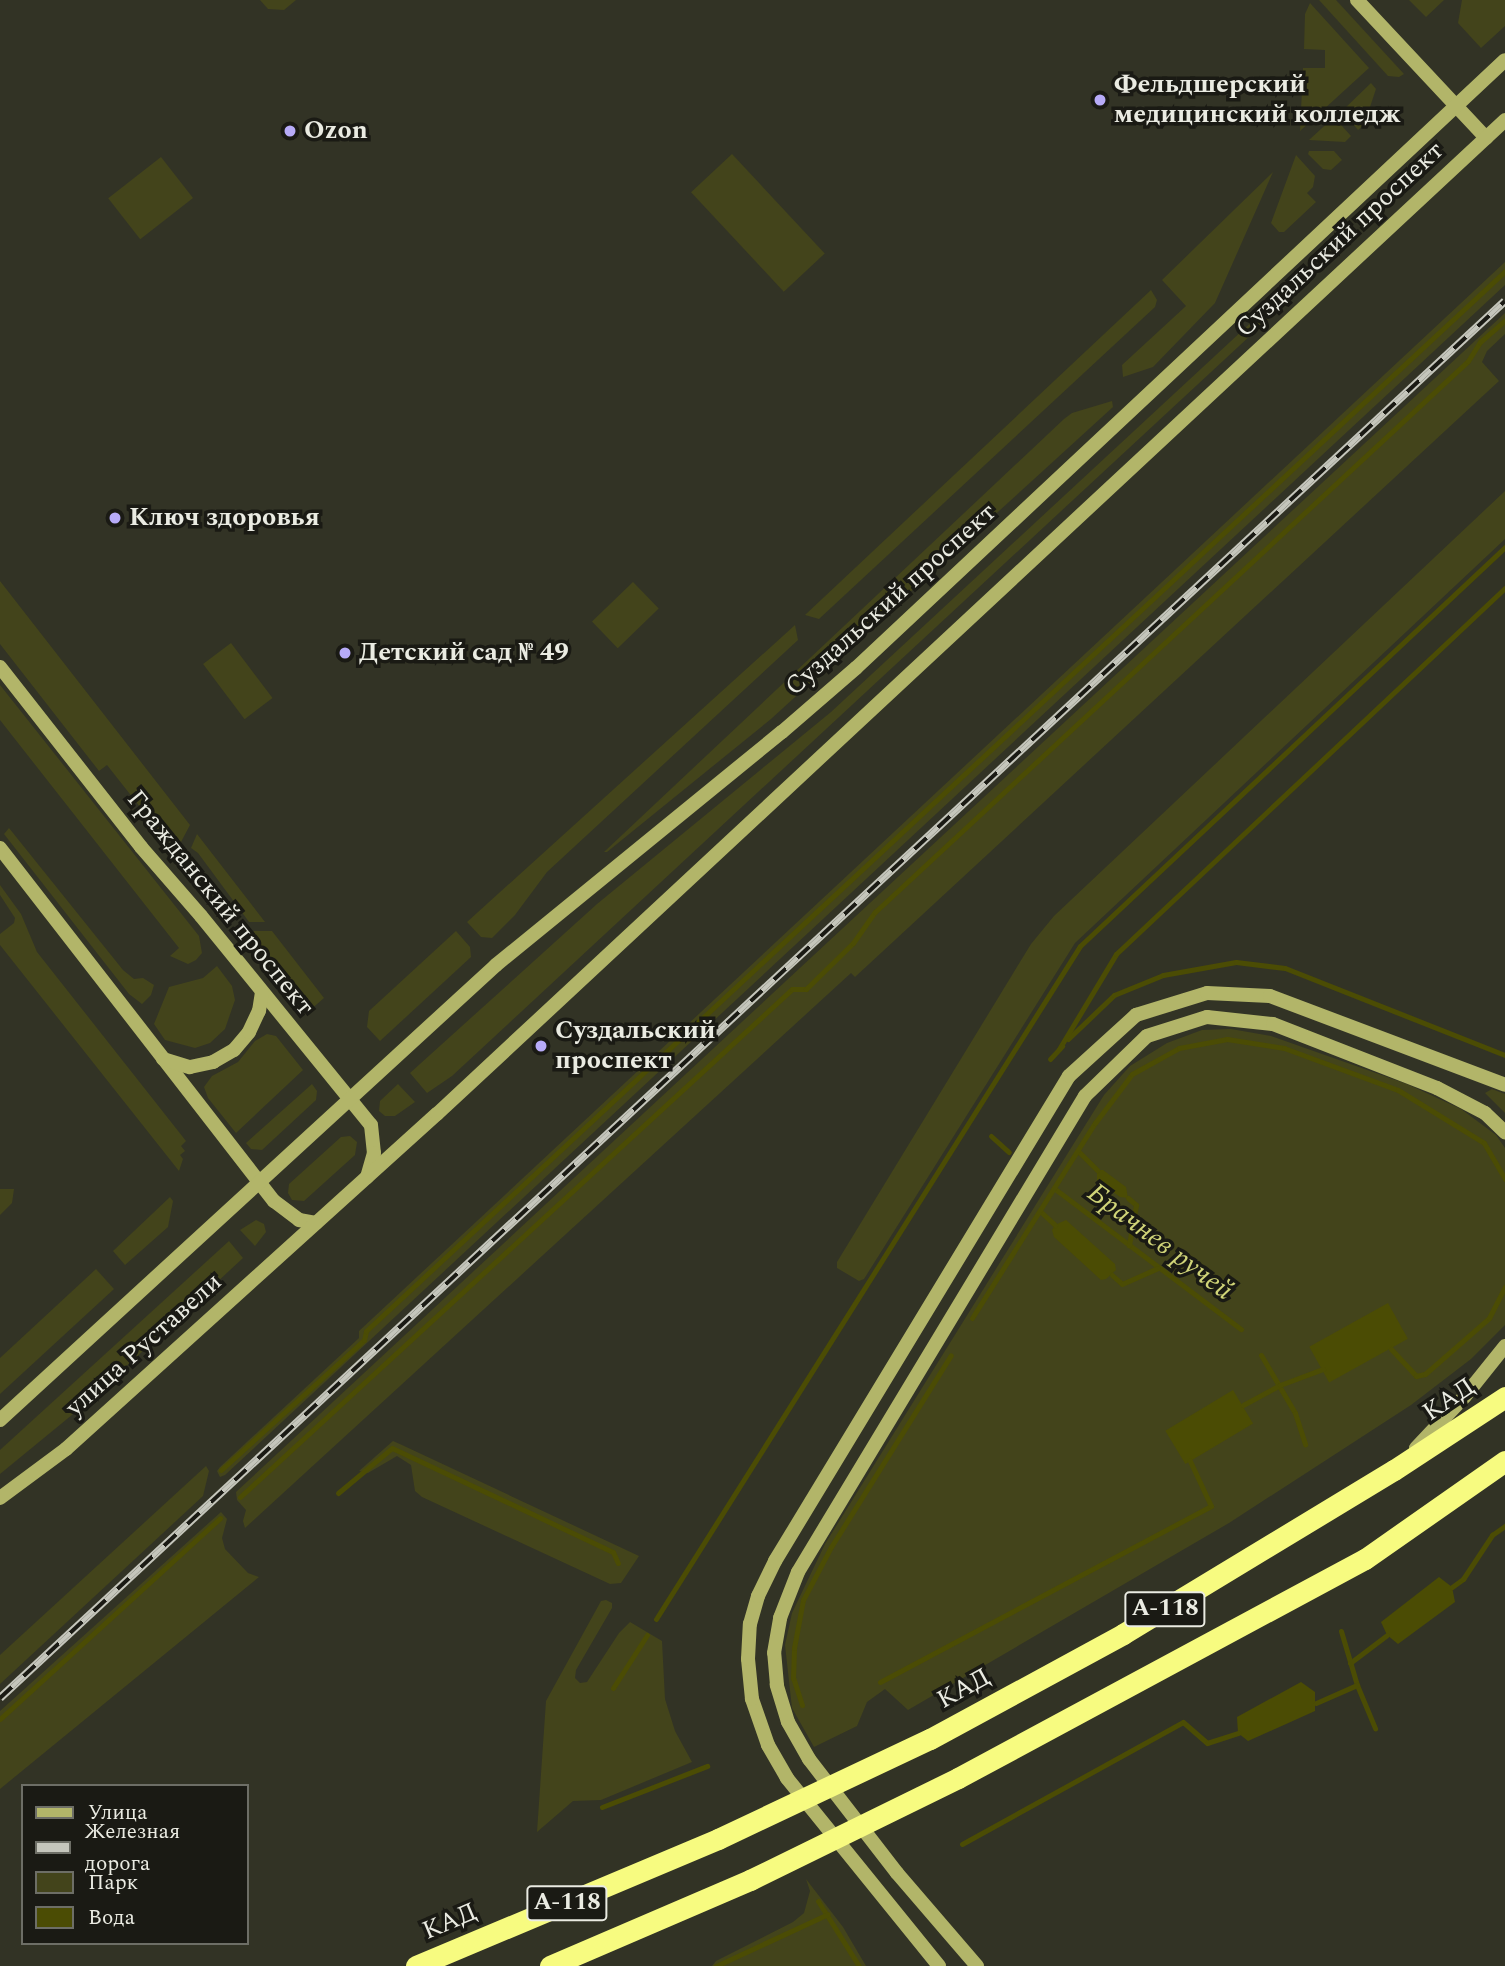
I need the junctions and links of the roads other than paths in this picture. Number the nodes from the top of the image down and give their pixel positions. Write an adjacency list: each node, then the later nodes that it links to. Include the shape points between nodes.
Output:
1 (1357, 0): 3 (main road)
2 (1505, 60): 3 (main road, Суздальский проспект)
3 (1455, 106): 5 (main road); 11 (main road, Суздальский проспект, via 856,668 540,927)
4 (1505, 120): 5 (main road, Суздальский проспект)
5 (1486, 138): 13 (main road, Суздальский проспект)
6 (0, 667): 8 (main road, Гражданский проспект)
7 (0, 848): 9 (main road)
8 (262, 992): 9 (main road, via 249,1032 233,1050 214,1062 190,1067); 11 (main road, Гражданский проспект)
9 (163, 1059): 14 (main road)
10 (1505, 1085): 24 (main road, via 1270,996 1207,993 1136,1015 1069,1076 775,1561 750,1624 747,1660 752,1699 768,1745 787,1778)
11 (350, 1100): 13 (main road, Гражданский проспект, via 371,1125 375,1139); 14 (main road, Суздальский проспект)
12 (1505, 1132): 25 (main road, via 1485,1113 1437,1088 1273,1024 1207,1017 1147,1036 1085,1097 798,1572 780,1618 774,1653 777,1685 788,1721 809,1759 897,1873)
13 (367, 1178): 15 (main road, Суздальский проспект)
14 (260, 1184): 15 (main road, via 284,1210 299,1220); 18 (main road, улица Руставели)
15 (317, 1223): 21 (main road, улица Руставели, via 66,1448)
16 (1505, 1346): 20 (main road, via 1465,1396)
17 (1505, 1397): 20 (highway, КАД / А-118)
18 (0, 1420)
19 (1505, 1461): 23 (highway, А-118, bridge, via 1365,1559 958,1778 750,1881)
20 (1394, 1470): 22 (highway, КАД / А-118, bridge, via 1123,1634 930,1739 718,1839)
21 (0, 1497)
22 (416, 1966)
23 (550, 1966)
24 (939, 1966)
25 (977, 1966)

